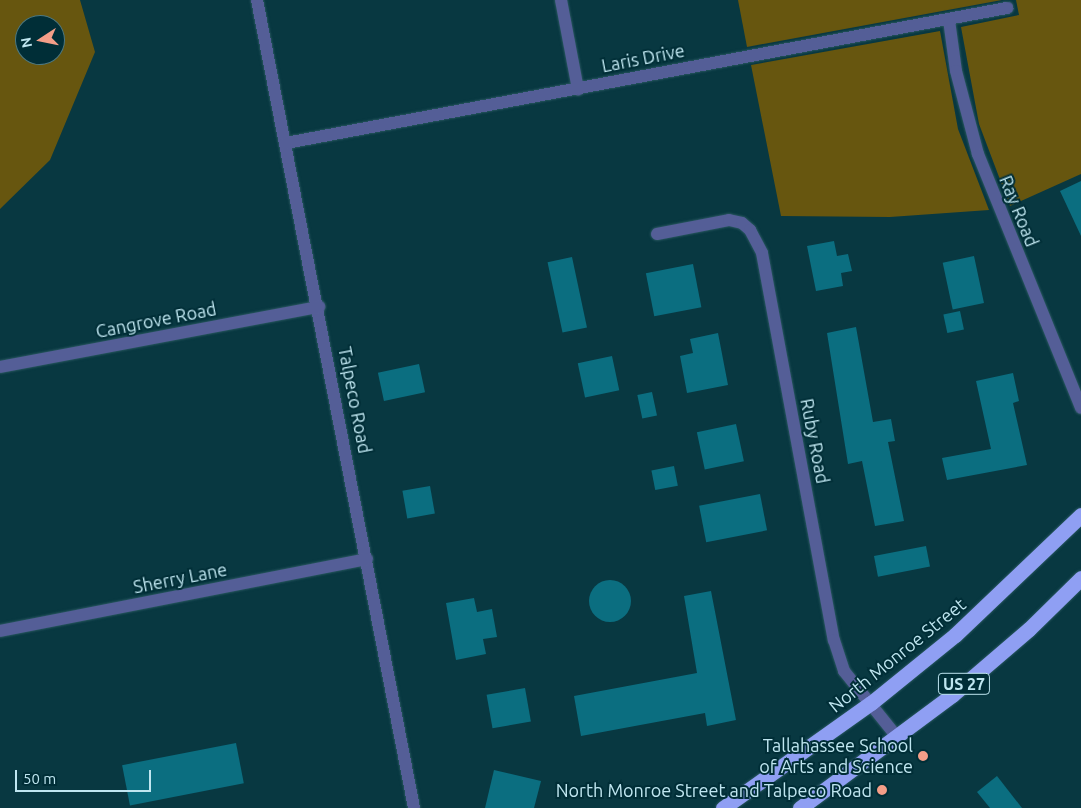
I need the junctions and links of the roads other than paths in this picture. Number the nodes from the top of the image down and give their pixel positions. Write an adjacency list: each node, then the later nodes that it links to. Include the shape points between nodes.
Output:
1 (257, 0): 6 (street, Talpeco Road)
2 (561, 0): 5 (street)
3 (1007, 8): 4 (street, Laris Drive)
4 (949, 20): 5 (street, Laris Drive); 10 (street, Ray Road, via 956,71 978,154)
5 (578, 89): 6 (street, Laris Drive)
6 (286, 143): 8 (street, Talpeco Road)
7 (657, 234): 15 (street, Ruby Road, via 729,220 742,223 750,230 762,253 834,640 844,671)
8 (319, 307): 9 (street, Cangrove Road); 12 (street, Talpeco Road)
9 (0, 367)
10 (1081, 408)
11 (1081, 516): 15 (highway, North Monroe Street / US 27, via 966,626)
12 (367, 558): 14 (street, Sherry Lane); 17 (street, Talpeco Road)
13 (1081, 578): 16 (highway, US 27, via 1029,629)
14 (0, 631)
15 (871, 703): 16 (street, Ruby Road); 18 (highway, North Monroe Street / US 27)
16 (897, 737): 19 (highway, US 27)
17 (414, 808)
18 (722, 808)
19 (800, 808)

